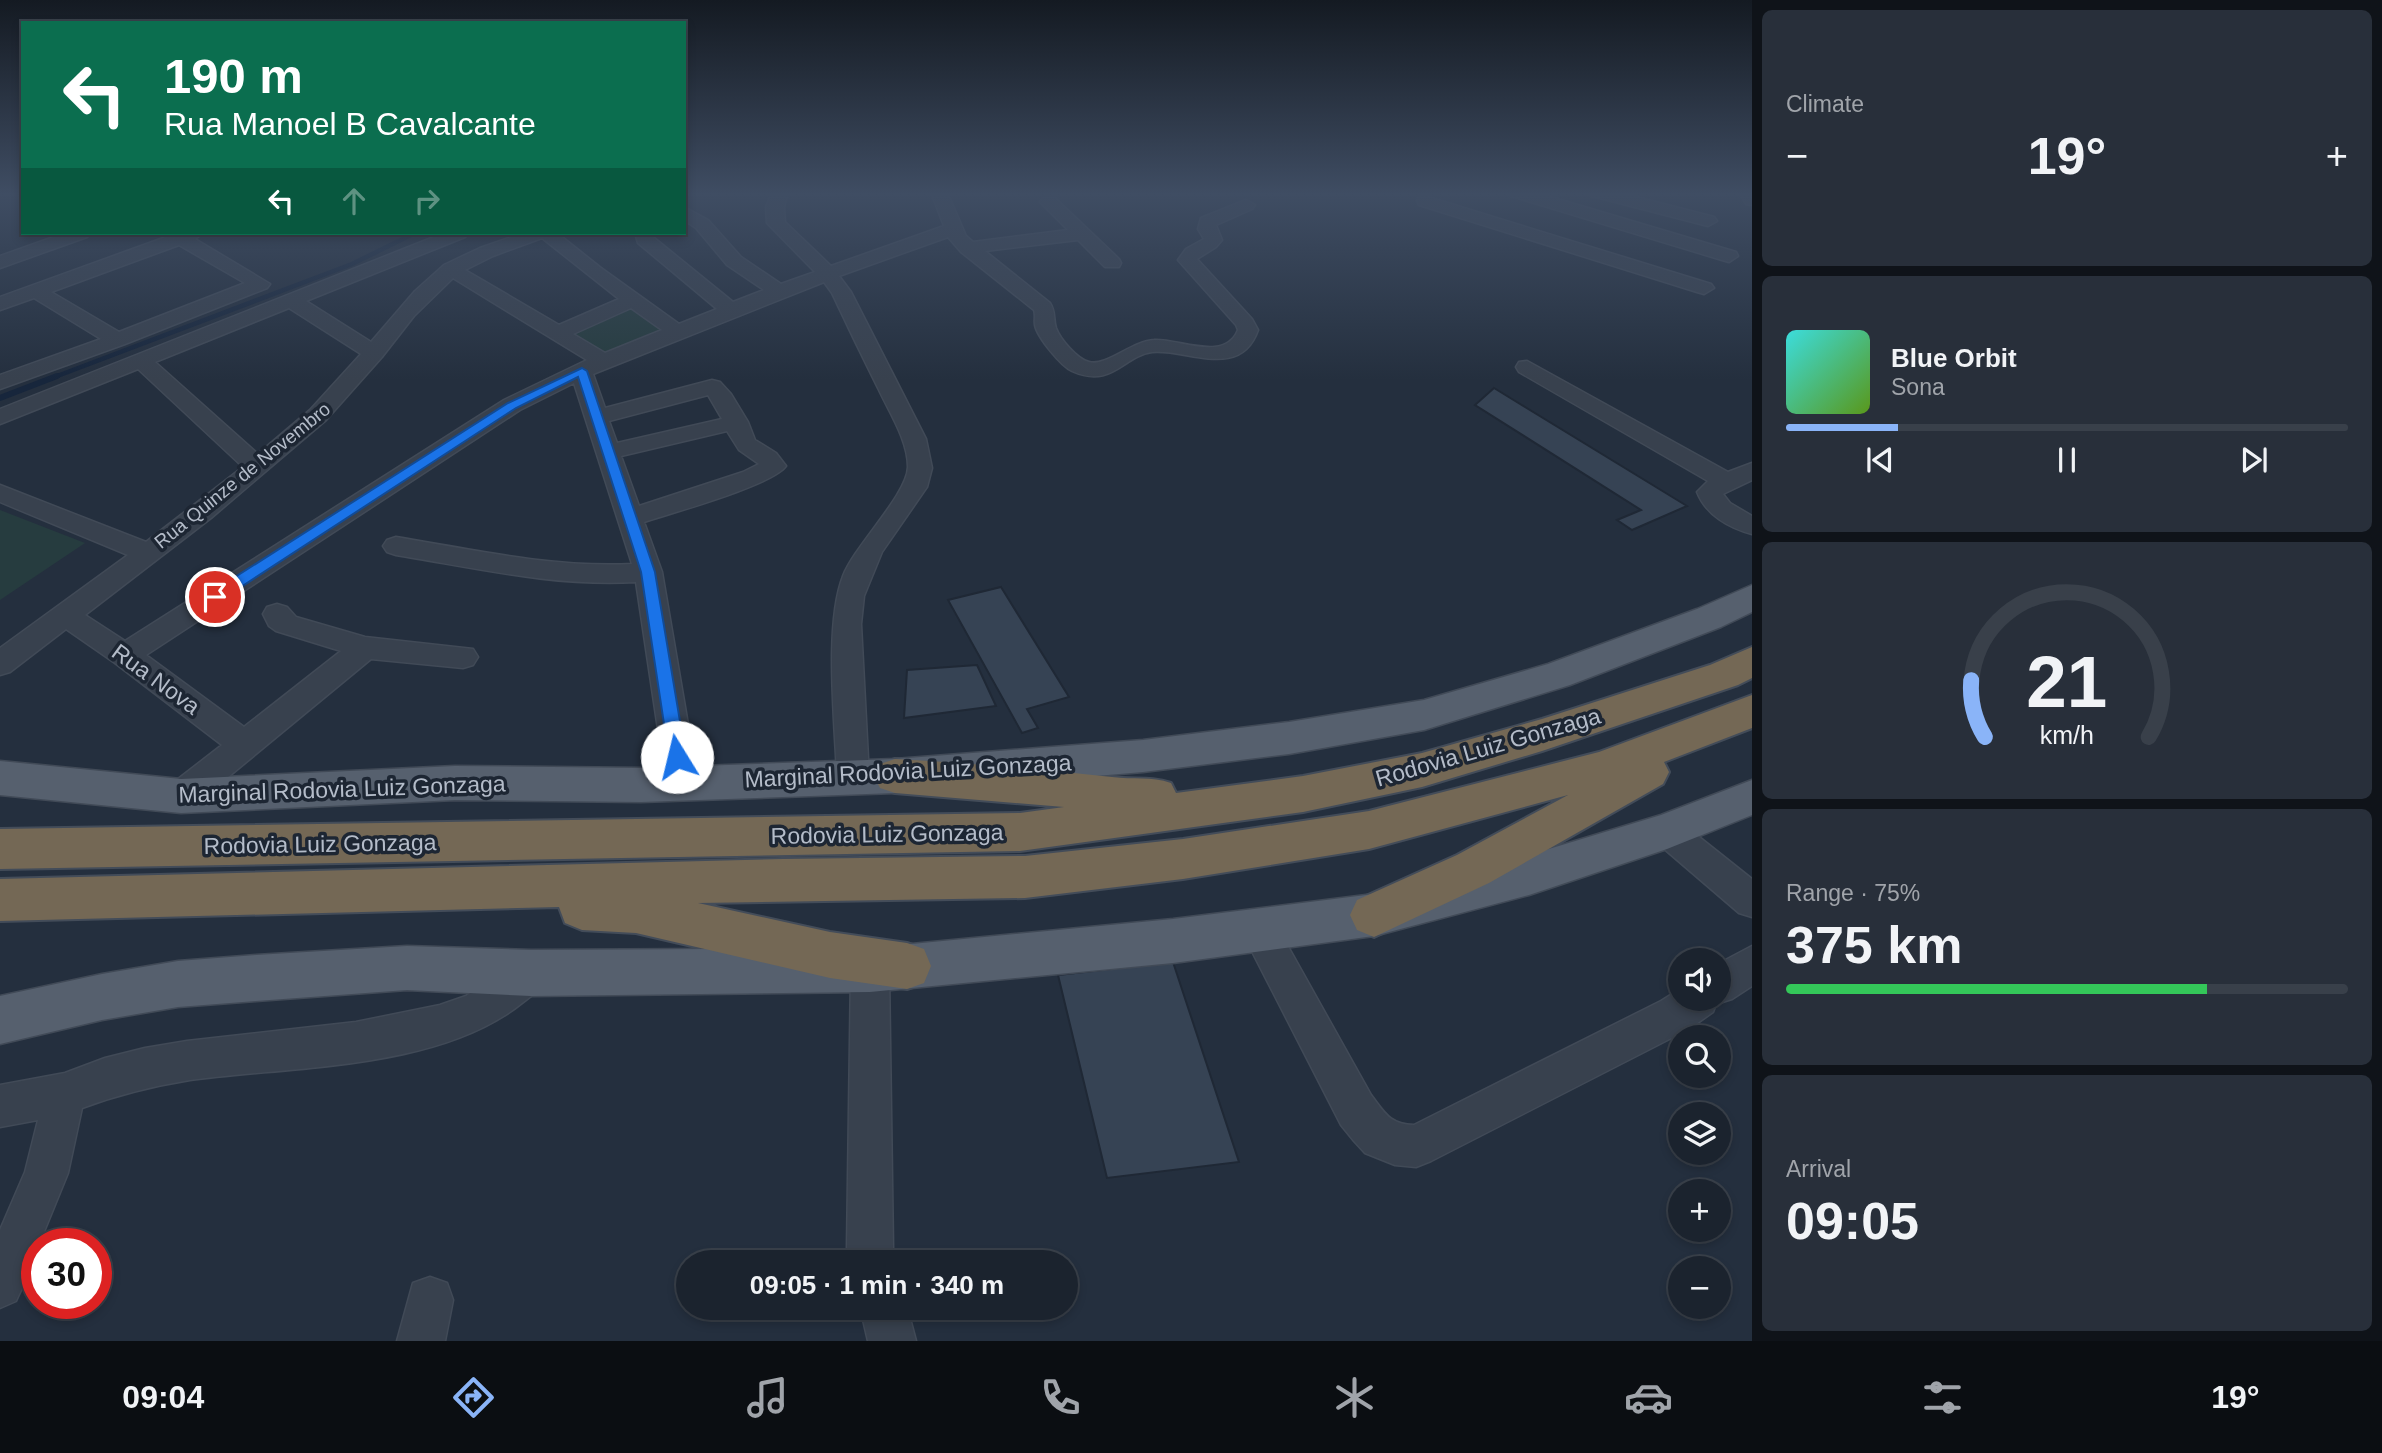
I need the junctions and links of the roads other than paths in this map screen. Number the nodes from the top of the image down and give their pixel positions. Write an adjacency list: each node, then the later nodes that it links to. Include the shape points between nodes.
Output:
1 (21, 255): 17 (street)
2 (129, 255): 22 (street)
3 (214, 255): 30 (street, via 260,284)
4 (406, 255): 25 (street)
5 (479, 255): 19 (street, Rua Quinze de Novembro)
6 (571, 255): 24 (street)
7 (663, 255): 27 (street)
8 (728, 255): 23 (street)
9 (808, 255): 20 (street)
10 (899, 255): 20 (street)
11 (979, 255): 13 (street, via 1043,307 1045,327 1084,368 1112,366 1137,350 1154,346 1212,355 1235,346 1247,335 1245,323 1187,260)
12 (1103, 255): 18 (street)
13 (1191, 255)
14 (1598, 255): 21 (street)
15 (1724, 255): 16 (street)
16 (1729, 256)
17 (0, 262)
18 (1112, 263)
19 (451, 269): 29 (street); 31 (street, Rua Quinze de Novembro, via 428,289)
20 (827, 273): 23 (street); 64 (street, via 841,292 914,439 920,468 915,487 870,549 850,596)
21 (1704, 288)
22 (35, 291): 26 (street); 30 (street)
23 (779, 291): 27 (street)
24 (633, 300): 28 (street); 29 (street)
25 (291, 301): 31 (street); 32 (street)
26 (0, 304)
27 (732, 311): 28 (street)
28 (680, 333): 33 (street)
29 (556, 334): 33 (street)
30 (118, 340): 35 (street)
31 (375, 353): 41 (street, Rua Quinze de Novembro, via 344,390)
32 (140, 360): 36 (street); 41 (street)
33 (592, 366): 37 (street); 54 (street, via 512,405)
34 (1527, 367): 39 (street)
35 (0, 382)
36 (0, 417)
37 (597, 417): 38 (street, via 712,387); 40 (street)
38 (737, 422): 40 (street); 45 (street, via 744,442 772,461 772,469)
39 (1663, 445): 42 (street, via 1712,451); 43 (street)
40 (609, 452): 45 (street)
41 (257, 466): 48 (street, Rua Quinze de Novembro)
42 (1752, 470): 43 (street)
43 (1726, 481): 46 (street, via 1709,492 1711,499)
44 (0, 493): 48 (street)
45 (629, 518): 49 (street)
46 (1752, 526)
47 (396, 546): 49 (street, via 556,572)
48 (147, 552): 52 (street, Rua Quinze de Novembro)
49 (648, 572): 65 (street)
50 (1752, 597): 62 (main road, Marginal Rodovia Luiz Gonzaga, via 1558,675 1424,715 1143,756)
51 (278, 614): 53 (street, via 286,624)
52 (65, 615): 54 (street, Rua Nova); 57 (street, Rua Quinze de Novembro)
53 (365, 648): 55 (street); 61 (street)
54 (125, 655): 61 (street, Rua Nova)
55 (463, 657)
56 (1752, 661): 60 (highway, Rodovia Luiz Gonzaga, via 1724,675)
57 (0, 664)
58 (1752, 711): 70 (highway, Rodovia Luiz Gonzaga, via 1603,768 1369,830 1183,859 1025,877)
59 (1752, 726): 73 (highway, via 1639,776 1473,869)
60 (1542, 735): 62 (highway, via 1175,796 1124,797 1022,784); 69 (highway, Rodovia Luiz Gonzaga, via 1422,770 1303,794 1020,832)
61 (246, 746): 66 (street)
62 (895, 776): 64 (main road, Marginal Rodovia Luiz Gonzaga)
63 (0, 778): 66 (main road, Marginal Rodovia Luiz Gonzaga)
64 (853, 778): 65 (main road, Marginal Rodovia Luiz Gonzaga)
65 (682, 783): 66 (main road, Marginal Rodovia Luiz Gonzaga, via 455,783)
66 (181, 796)
67 (1752, 797): 68 (main road)
68 (1667, 831): 72 (street); 73 (main road, via 1530,875)
69 (0, 849)
70 (276, 893): 71 (highway, Rodovia Luiz Gonzaga); 76 (highway, via 424,905 636,911)
71 (0, 900)
72 (1752, 901)
73 (1374, 915): 74 (main road)
74 (1258, 928): 76 (main road, via 1173,941); 79 (street, via 1356,1110 1374,1134 1394,1146 1416,1146)
75 (1752, 964): 78 (street)
76 (888, 968): 77 (main road); 82 (street)
77 (531, 973): 80 (main road, via 407,968 177,984); 81 (street, via 479,1010 453,1022 358,1043 141,1069)
78 (1731, 978)
79 (1681, 1011)
80 (0, 1020)
81 (30, 1101): 83 (street, via 46,1173)
82 (870, 1250)
83 (0, 1284)
84 (886, 1320): 85 (street)
85 (892, 1341)

